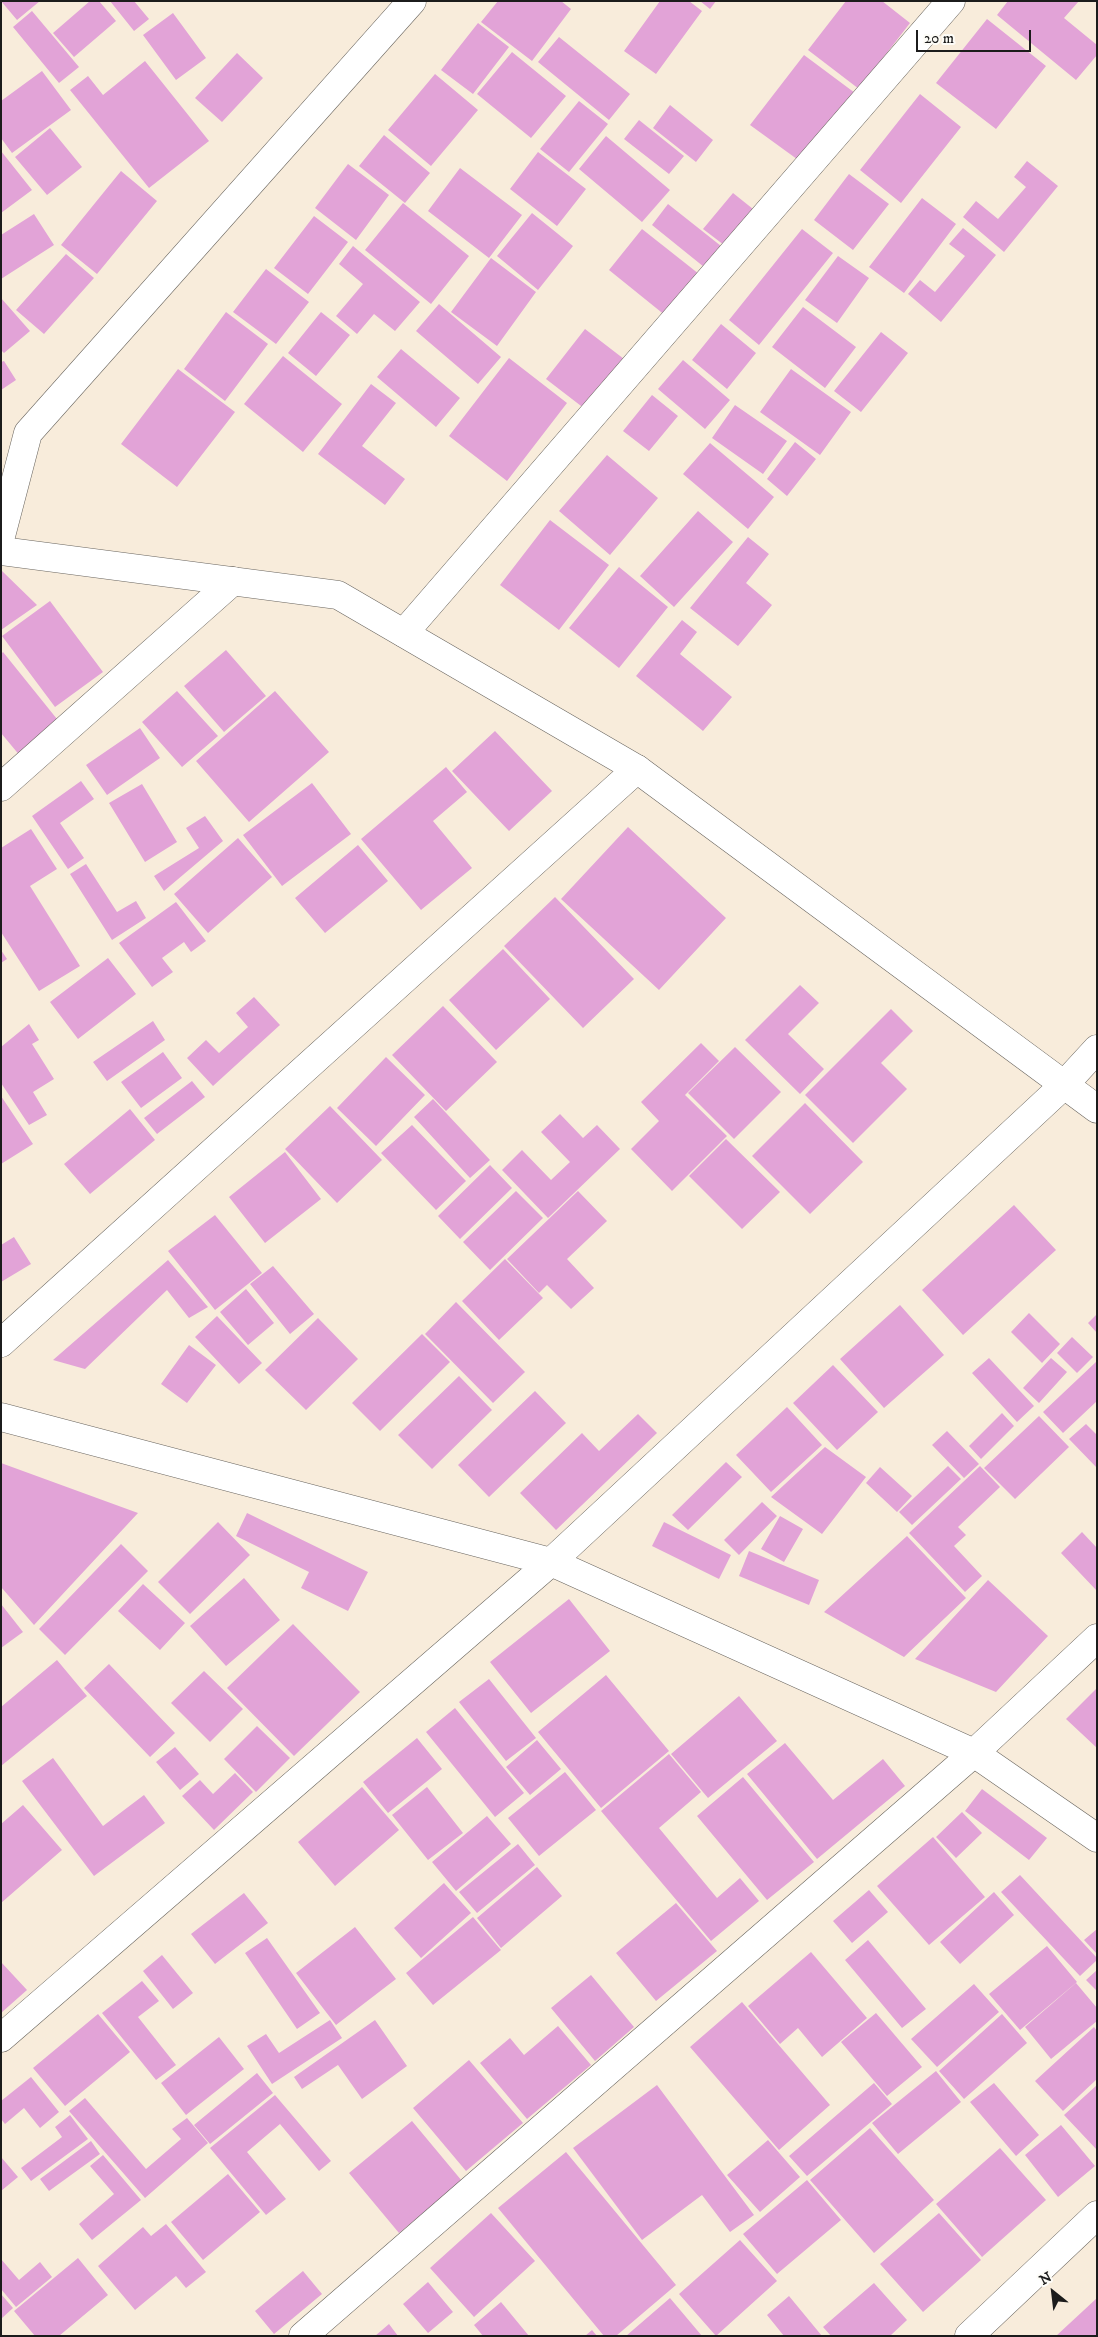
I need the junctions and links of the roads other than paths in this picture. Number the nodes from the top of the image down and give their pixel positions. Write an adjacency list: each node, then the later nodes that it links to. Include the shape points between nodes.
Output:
1 (412, 1): 3 (street, via 28,433)
2 (952, 1): 6 (street)
3 (1, 536)
4 (1, 551): 5 (street)
5 (232, 581): 6 (street, via 338,595); 8 (street)
6 (404, 633): 7 (street)
7 (637, 769): 10 (street); 12 (street)
8 (1, 788)
9 (1097, 1049): 10 (street)
10 (1063, 1086): 11 (street); 14 (street)
11 (1097, 1109)
12 (1, 1343)
13 (1, 1417): 14 (street)
14 (551, 1562): 16 (street); 18 (street)
15 (1097, 1638): 16 (street)
16 (974, 1753): 17 (street); 20 (street)
17 (1097, 1838)
18 (1, 2038)
19 (1097, 2215): 21 (street)
20 (303, 2336)
21 (969, 2336)

